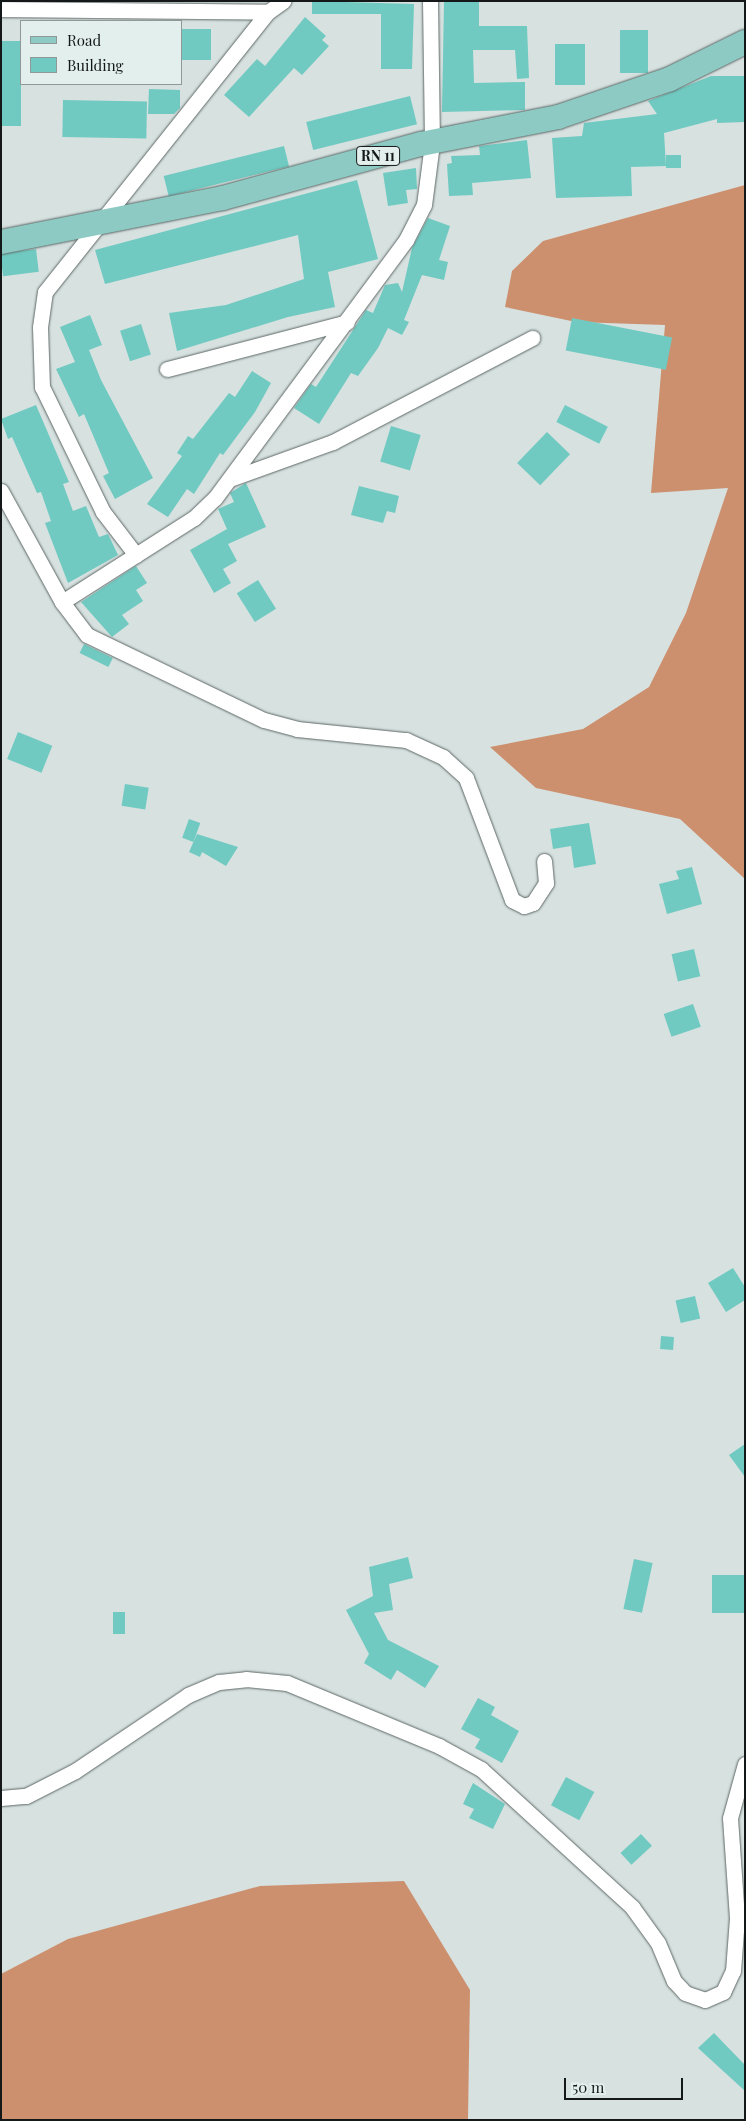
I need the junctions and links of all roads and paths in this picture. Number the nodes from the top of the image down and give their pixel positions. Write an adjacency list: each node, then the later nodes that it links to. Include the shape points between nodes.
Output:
1 (283, 1): 4 (street)
2 (430, 1): 6 (street)
3 (1, 9): 4 (street)
4 (268, 12): 7 (street)
5 (745, 42): 6 (main road, RN 11, via 670,79 558,117)
6 (432, 143): 7 (main road, RN 11, via 223,198); 9 (street, via 424,205 406,240)
7 (106, 220): 8 (main road, RN 11); 14 (street, via 45,292 40,327 42,387 103,512)
8 (2, 242)
9 (348, 322): 11 (street); 12 (street)
10 (532, 338): 12 (street, via 332,442)
11 (167, 369)
12 (230, 479): 14 (street, via 194,518)
13 (1, 492): 15 (street)
14 (136, 555): 15 (street)
15 (62, 602): 16 (street, via 87,635 264,720 297,729 406,740 443,757 466,778 512,900 524,906 533,903 546,883)
16 (544, 861)
17 (745, 1764): 18 (street, via 730,1818 737,1918 733,1971 723,1992 705,2000 685,1993 674,1981 658,1942 632,1907 481,1769 438,1746 287,1683 246,1678 219,1682 188,1695 75,1771 26,1796)
18 (1, 1798)

